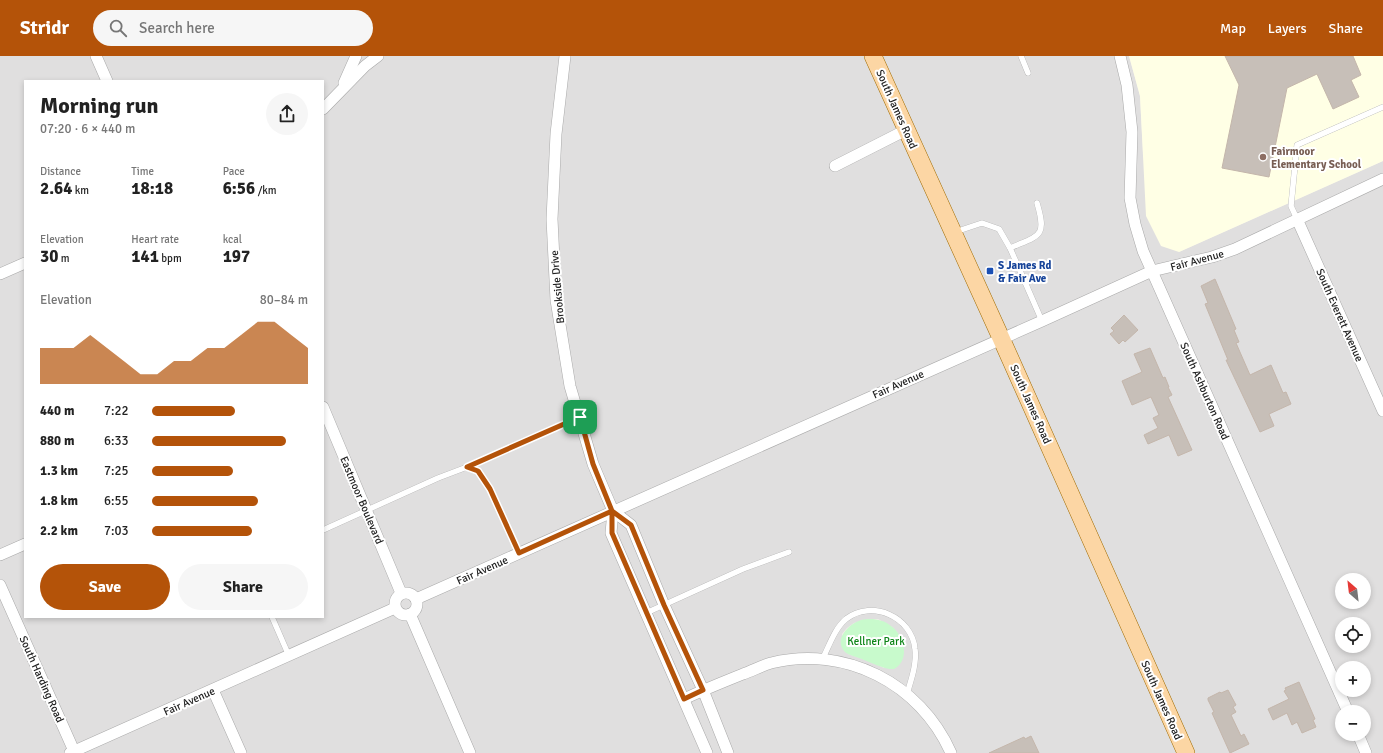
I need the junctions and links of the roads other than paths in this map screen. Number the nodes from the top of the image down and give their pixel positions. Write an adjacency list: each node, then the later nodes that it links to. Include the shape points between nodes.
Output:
1 (96, 56): 9 (street)
2 (356, 56): 10 (street, via 344,85)
3 (378, 56): 10 (street)
4 (565, 56): 28 (street, Brookside Drive, via 556,134 552,219 556,300 570,386)
5 (873, 56): 14 (main road, South James Road)
6 (1021, 56): 8 (lane)
7 (1120, 56): 22 (street, South Ashburton Road, via 1127,85 1132,132 1130,198 1143,251)
8 (1028, 73)
9 (107, 80)
10 (336, 96): 12 (street); 13 (street)
11 (1383, 107): 18 (lane, via 1297,145 1291,206)
12 (324, 108)
13 (324, 114)
14 (906, 130): 15 (street); 19 (main road, South James Road)
15 (835, 166)
16 (1383, 179): 18 (street, Fair Avenue)
17 (1037, 203): 20 (lane, via 1042,229 1037,236)
18 (1297, 219): 22 (street, Fair Avenue, via 1229,251); 27 (street, South Everett Avenue)
19 (953, 233): 20 (lane, via 982,224 999,229); 25 (main road, South James Road)
20 (1010, 248): 24 (lane)
21 (24, 263): 23 (street)
22 (1152, 271): 24 (street, Fair Avenue); 51 (street, South Ashburton Road)
23 (0, 274)
24 (1042, 320): 25 (street, Fair Avenue)
25 (1001, 338): 31 (street, Fair Avenue); 59 (main road, South James Road)
26 (324, 411): 30 (street, Eastmoor Boulevard)
27 (1383, 411)
28 (580, 417): 29 (lane); 31 (street, Brookside Drive, via 593,464)
29 (467, 467): 30 (lane); 35 (lane, via 478,471 490,489)
30 (367, 511): 32 (lane); 38 (street, Eastmoor Boulevard)
31 (612, 511): 35 (street, Fair Avenue); 40 (street, via 631,525); 42 (street, Brookside Drive, via 612,533)
32 (324, 530)
33 (24, 544): 36 (street)
34 (789, 552): 40 (lane, via 743,569)
35 (519, 553): 39 (street, Fair Avenue)
36 (0, 555)
37 (0, 585): 53 (street, South Harding Road)
38 (402, 593): 39 (street, via 410,593); 41 (street, via 395,600)
39 (416, 599): 43 (street, via 417,608)
40 (664, 605): 42 (lane); 48 (street)
41 (396, 608): 43 (street, via 402,614); 45 (street, Fair Avenue)
42 (646, 613): 50 (street, Brookside Drive)
43 (410, 614): 55 (street)
44 (272, 618): 45 (lane)
45 (289, 656): 47 (street, Fair Avenue)
46 (823, 658): 48 (street, via 770,664); 49 (street, via 867,670 891,682); 49 (lane, via 845,620 864,611 883,612 902,622 912,637 915,662)
47 (213, 690): 53 (street, Fair Avenue); 54 (street)
48 (703, 690): 50 (street); 57 (street)
49 (907, 694): 58 (street, via 936,727)
50 (684, 699): 56 (street, Brookside Drive)
51 (1345, 705)
52 (1361, 741): 60 (street)
53 (72, 752)
54 (241, 753)
55 (470, 753)
56 (707, 753)
57 (728, 753)
58 (951, 753)
59 (1186, 753)
60 (1366, 753)

